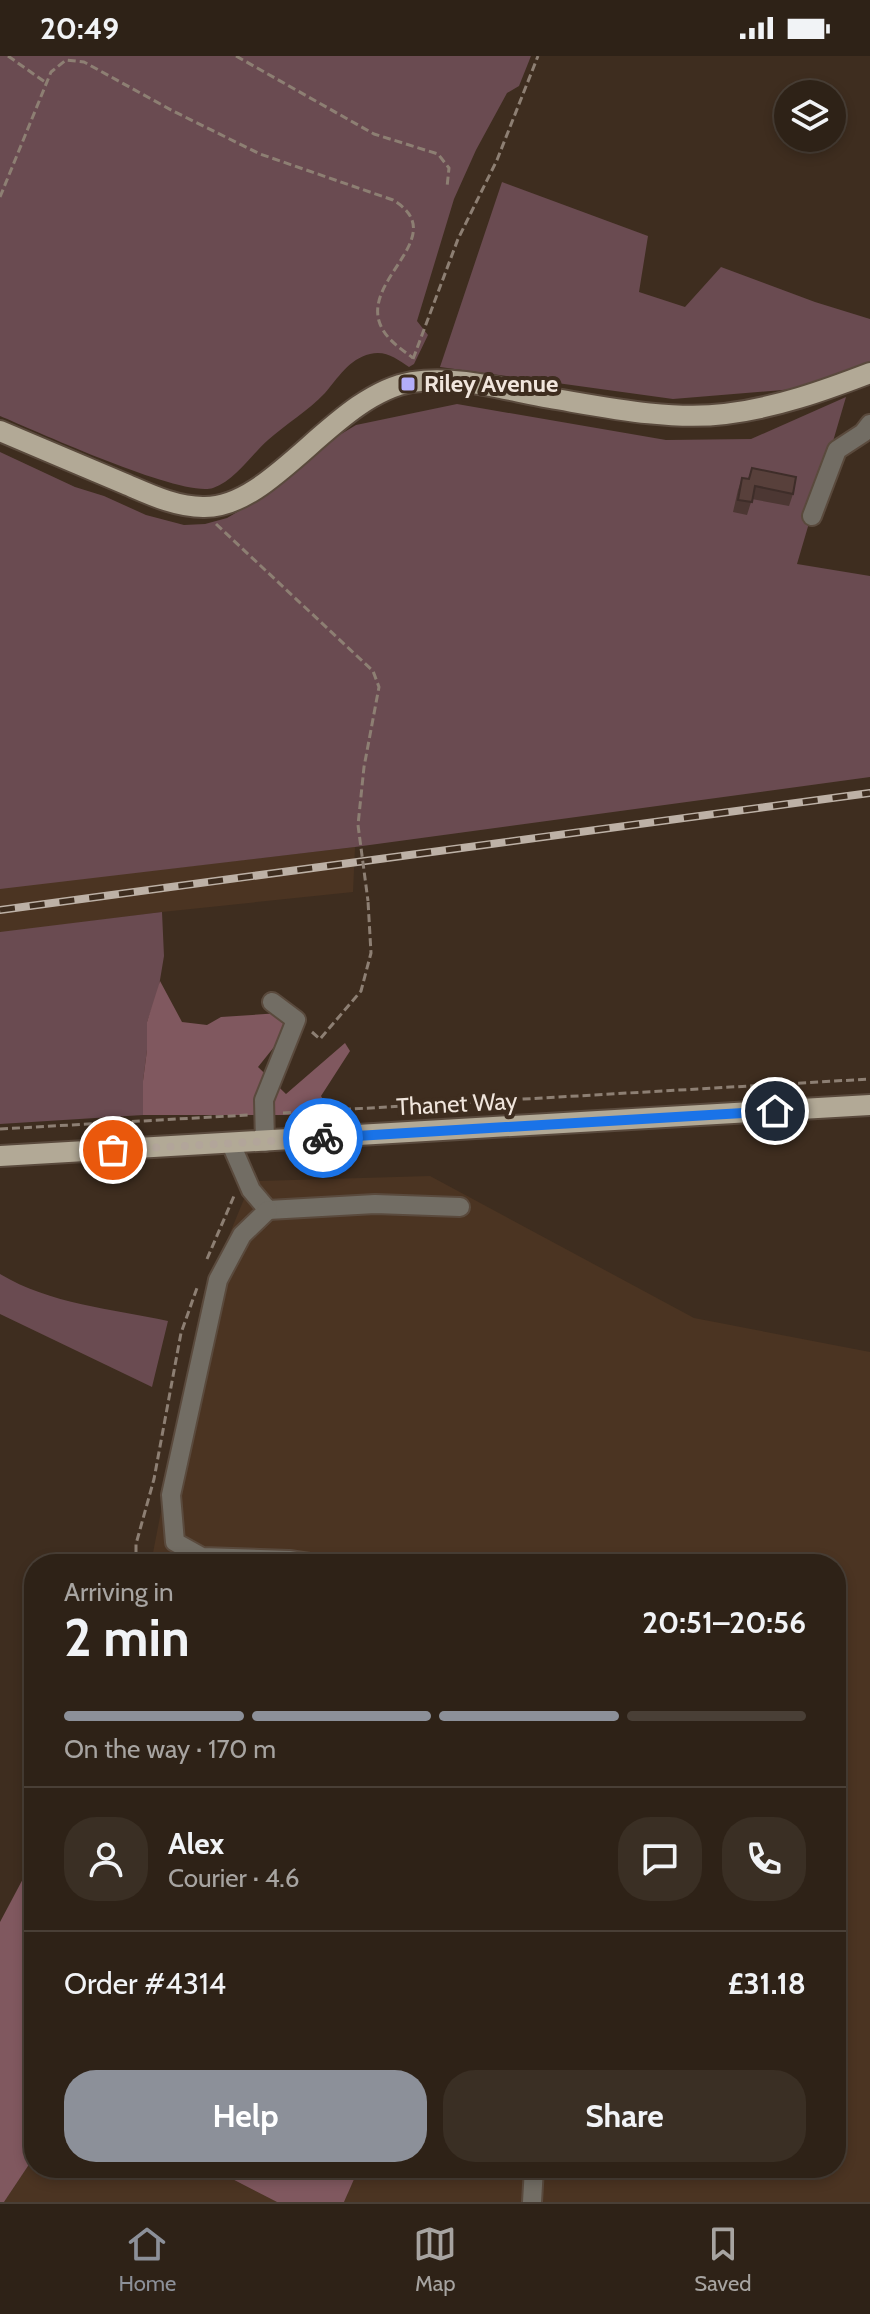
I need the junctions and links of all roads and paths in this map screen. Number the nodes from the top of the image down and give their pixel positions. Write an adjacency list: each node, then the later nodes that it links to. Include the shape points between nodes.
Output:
1 (8, 56): 6 (path)
2 (71, 56): 5 (path)
3 (236, 56): 7 (path, via 374,134 438,154 449,168)
4 (538, 56): 9 (path)
5 (66, 60): 6 (path); 9 (path, via 84,62 260,154 405,207 415,225 413,236 381,295 378,312 391,341)
6 (45, 82): 8 (path)
7 (447, 187)
8 (0, 197)
9 (413, 358): 11 (path)
10 (870, 373): 11 (main road, via 780,403 694,416 468,383)
11 (411, 382): 14 (main road, via 376,395 344,416 254,492 235,503)
12 (870, 424): 15 (lane, via 837,450)
13 (0, 431): 14 (main road, via 171,503)
14 (202, 508): 17 (path, bridge, via 373,671 379,687 358,825 371,953 361,991 320,1039)
15 (812, 516)
16 (272, 1002): 17 (lane)
17 (296, 1020): 20 (lane, via 264,1100)
18 (870, 1079): 20 (path)
19 (870, 1105): 22 (main road, Thanet Way)
20 (265, 1114): 21 (path); 22 (lane)
21 (0, 1129)
22 (265, 1142): 23 (main road, Thanet Way)
23 (231, 1144): 24 (main road, Thanet Way); 26 (lane, via 251,1190)
24 (0, 1156)
25 (460, 1207): 26 (lane, via 375,1204)
26 (268, 1210): 27 (lane, via 242,1235 218,1280 171,1495 175,1542)
27 (197, 1554)
28 (533, 2178): 29 (lane)
29 (532, 2202)

